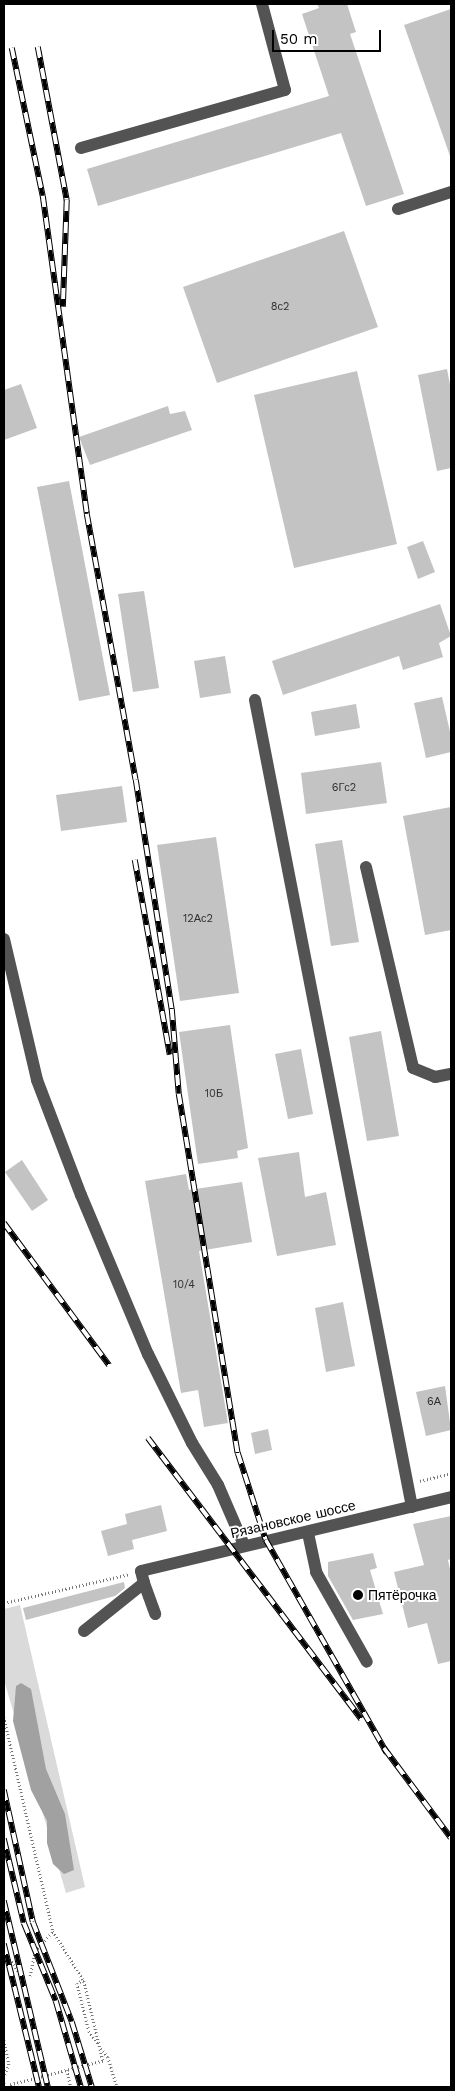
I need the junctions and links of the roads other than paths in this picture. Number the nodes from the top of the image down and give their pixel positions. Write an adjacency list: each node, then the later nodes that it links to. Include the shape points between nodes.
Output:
1 (262, 4): 2 (street, via 285,90)
2 (82, 148)
3 (451, 192): 4 (street)
4 (398, 209)
5 (255, 700): 10 (street)
6 (366, 867): 8 (street, via 413,1068 435,1077)
7 (4, 940): 12 (street, via 37,1080 81,1195 148,1354 192,1443 218,1485)
8 (451, 1074)
9 (451, 1497): 10 (street, Рязановское шоссе)
10 (411, 1504): 11 (street, Рязановское шоссе)
11 (308, 1533): 12 (street, Рязановское шоссе); 16 (street, via 316,1572)
12 (244, 1544): 13 (street, Рязановское шоссе)
13 (142, 1577): 14 (street); 15 (street)
14 (155, 1614)
15 (84, 1631)
16 (368, 1662)

